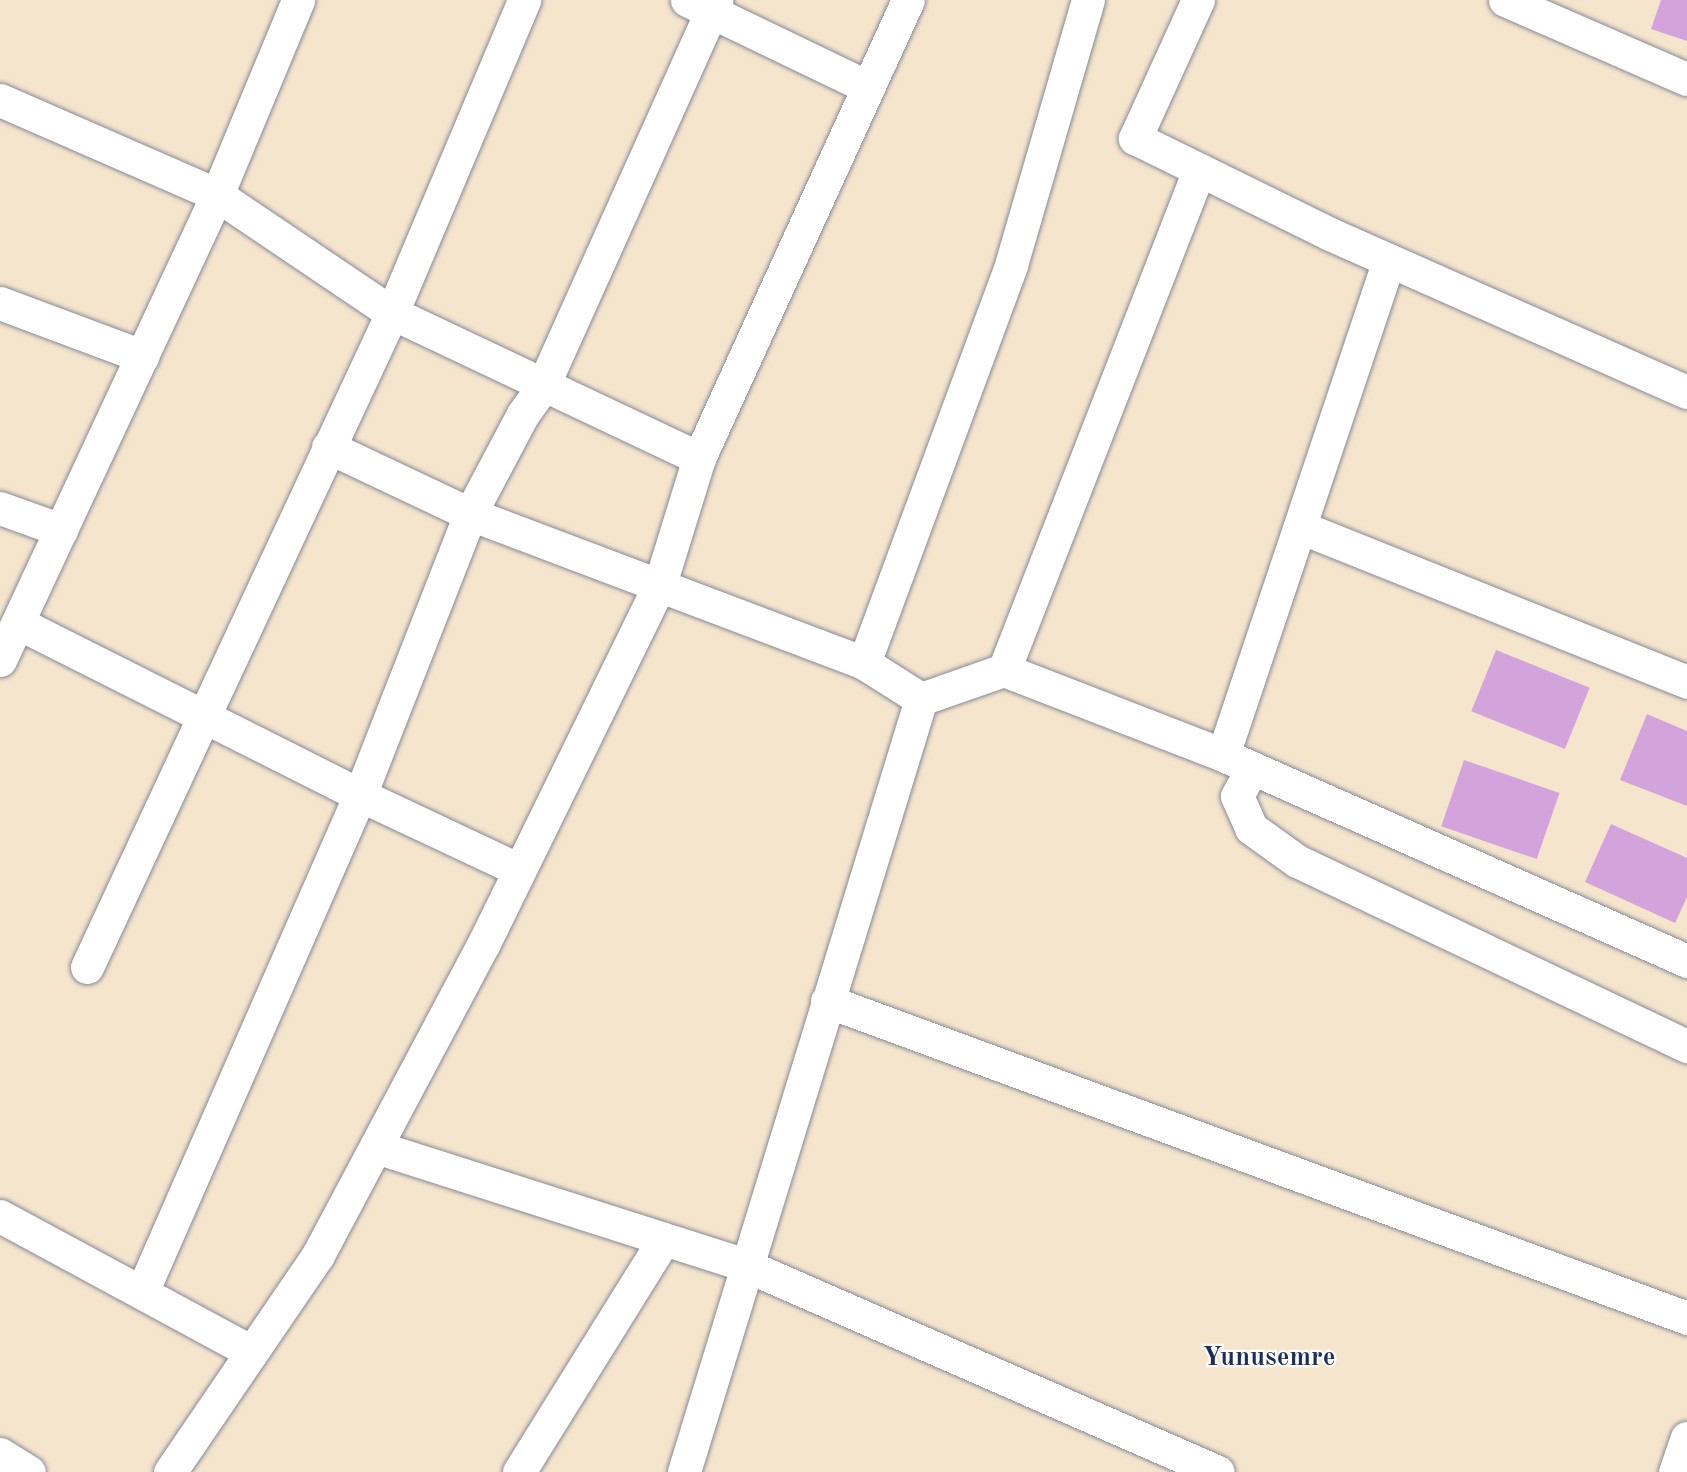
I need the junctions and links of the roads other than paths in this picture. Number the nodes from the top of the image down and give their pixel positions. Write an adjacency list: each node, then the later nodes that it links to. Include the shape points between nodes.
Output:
1 (298, 0): 12 (street)
2 (524, 0): 15 (street)
3 (908, 0): 9 (street)
4 (1088, 0): 28 (street, via 1011,265)
5 (1198, 0): 11 (street, via 1136,138)
6 (1505, 0): 8 (street)
7 (704, 4): 9 (street); 17 (street)
8 (1687, 78)
9 (868, 87): 20 (street)
10 (0, 100): 12 (street)
11 (1199, 170): 13 (street); 29 (street)
12 (218, 195): 15 (street); 16 (street)
13 (1389, 260): 18 (street); 23 (street)
14 (0, 303): 16 (street)
15 (392, 313): 17 (street); 19 (street)
16 (142, 356): 24 (street)
17 (543, 388): 20 (street); 22 (street, via 523,414)
18 (1687, 392)
19 (328, 447): 22 (street); 32 (street)
20 (699, 458): 25 (street)
21 (0, 508): 24 (street)
22 (470, 514): 25 (street); 35 (street)
23 (1300, 527): 30 (street); 33 (street)
24 (61, 530): 26 (street)
25 (660, 585): 28 (street); 36 (street)
26 (18, 623): 27 (street); 32 (street)
27 (0, 660)
28 (864, 663): 31 (street)
29 (1004, 670): 31 (street); 33 (street)
30 (1687, 682)
31 (921, 699): 39 (street)
32 (206, 719): 35 (street); 38 (street)
33 (1223, 755): 34 (street)
34 (1252, 768): 37 (street); 40 (street, via 1237,796 1251,828 1297,861)
35 (360, 795): 36 (street); 45 (street)
36 (517, 868): 41 (street, via 483,943)
37 (1687, 961)
38 (87, 967)
39 (827, 1000): 44 (street); 46 (street)
40 (1687, 1046)
41 (376, 1147): 43 (street); 47 (street, via 318,1255)
42 (3, 1222): 45 (street)
43 (664, 1239): 44 (street); 52 (street)
44 (745, 1265): 53 (street); 54 (street)
45 (142, 1292): 47 (street)
46 (1687, 1318)
47 (252, 1352): 51 (street)
48 (1687, 1438): 55 (street)
49 (0, 1454): 50 (street)
50 (29, 1472)
51 (170, 1472)
52 (519, 1472)
53 (684, 1472)
54 (1218, 1472)
55 (1675, 1472)

